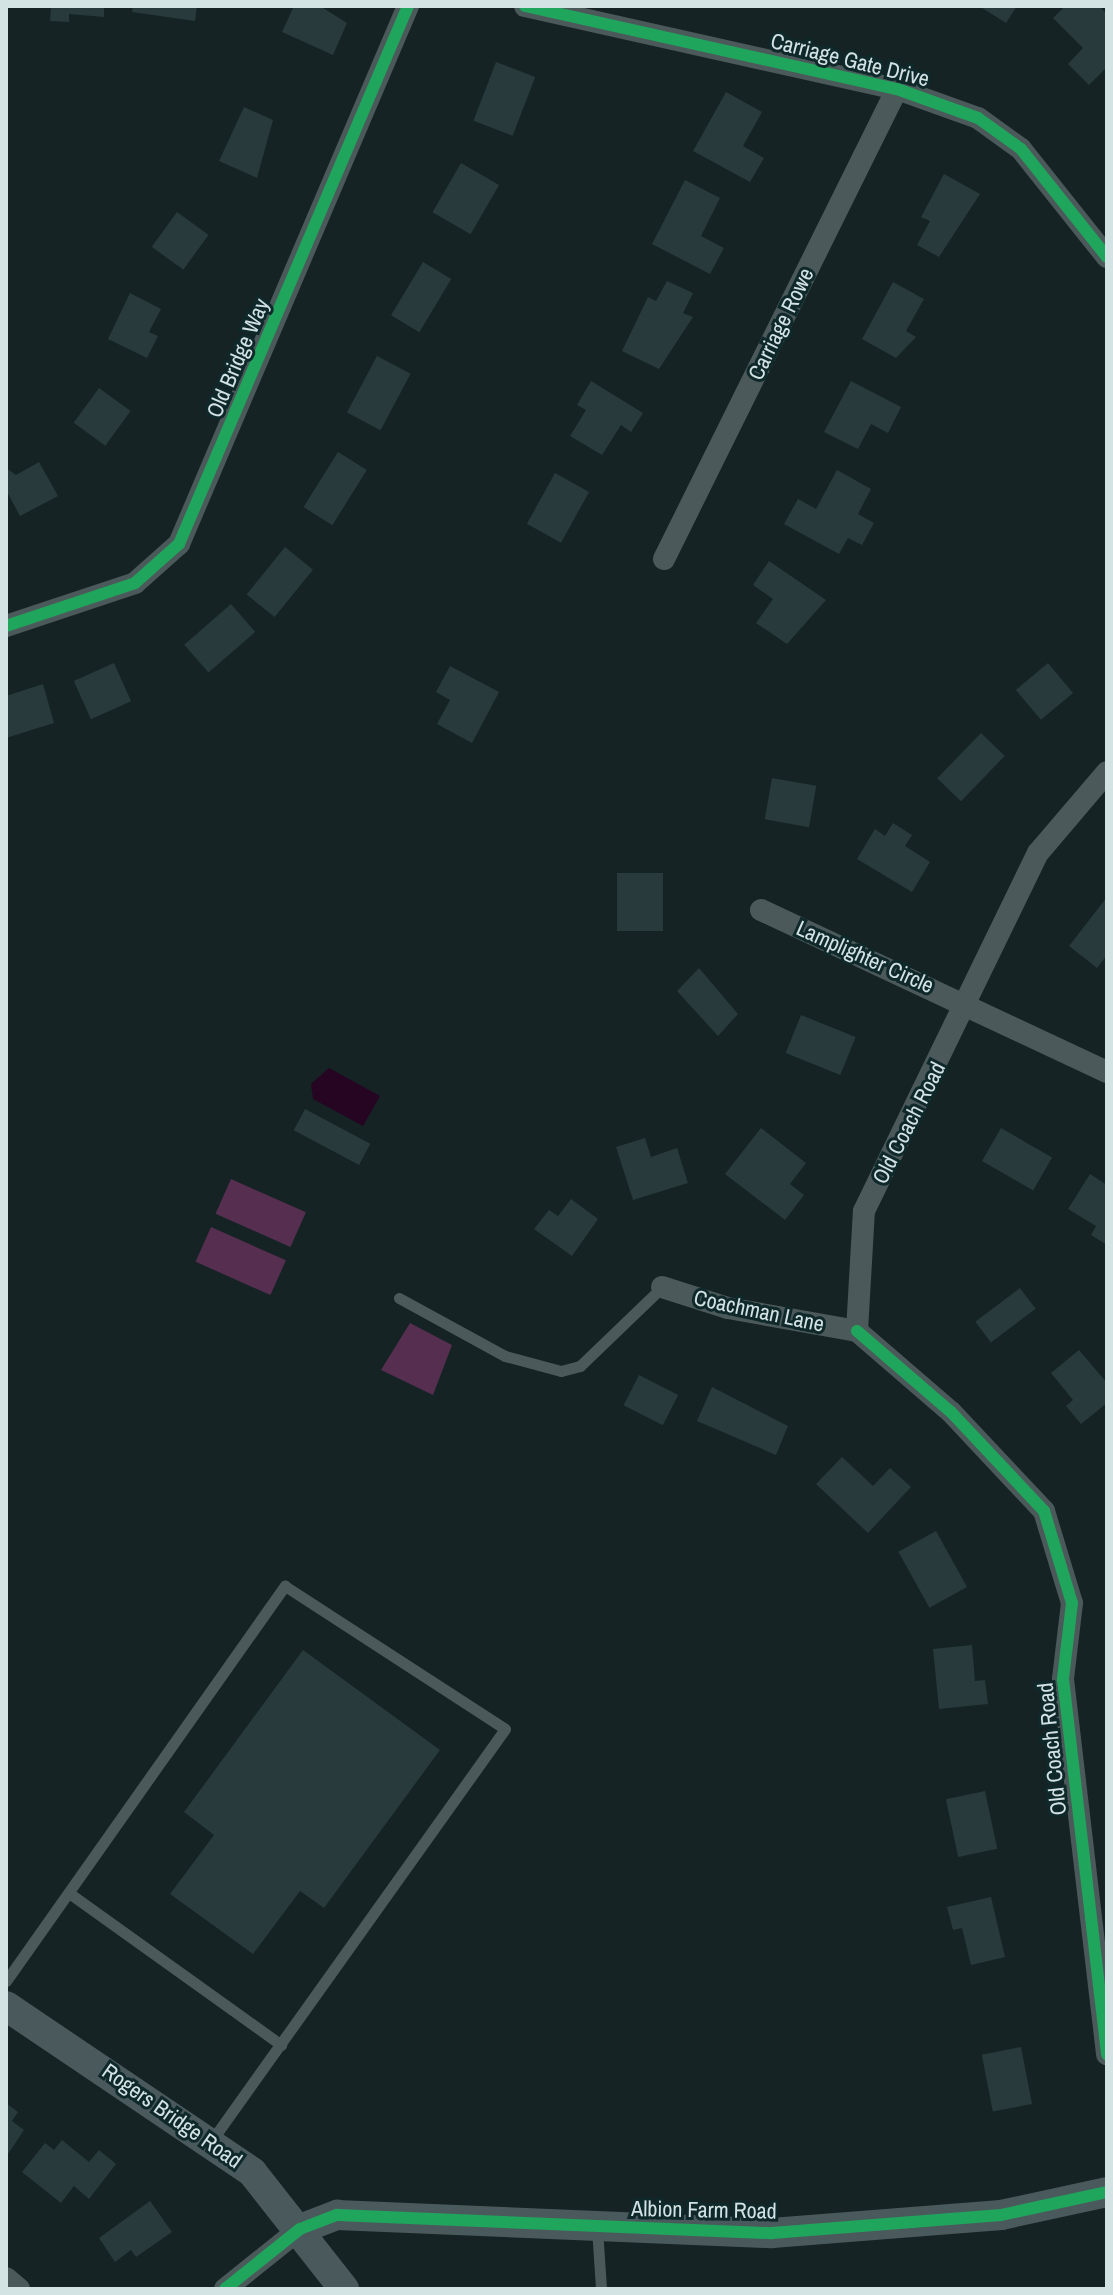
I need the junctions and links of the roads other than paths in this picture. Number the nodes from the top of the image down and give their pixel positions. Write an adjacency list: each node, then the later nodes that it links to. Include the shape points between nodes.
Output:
1 (408, 6): 6 (street, Old Bridge Way, via 179,544 135,583)
2 (525, 6): 3 (street, Carriage Gate Drive)
3 (897, 89): 4 (street, Carriage Gate Drive, via 978,118 1021,149); 5 (street, Carriage Rowe)
4 (1107, 257)
5 (664, 559)
6 (6, 626)
7 (1107, 772): 9 (street, Old Coach Road, via 1038,853)
8 (761, 910): 9 (street, Lamplighter Circle)
9 (968, 1004): 10 (street, Lamplighter Circle); 13 (street, Old Coach Road, via 864,1211)
10 (1107, 1072)
11 (662, 1287): 12 (lane, via 580,1366 561,1371 505,1356); 13 (street, Coachman Lane, via 728,1308)
12 (399, 1298)
13 (857, 1331): 18 (street, Old Coach Road, via 951,1412 1044,1511 1072,1603 1063,1679)
14 (69, 1893): 15 (lane); 17 (lane); 17 (lane, via 285,1586 505,1729)
15 (6, 1981)
16 (6, 2006): 19 (street, Rogers Bridge Road)
17 (281, 2045): 19 (lane)
18 (1107, 2054)
19 (212, 2140): 22 (street, Rogers Bridge Road, via 252,2172)
20 (1107, 2192): 21 (street, Albion Farm Road, via 1001,2215 772,2233)
21 (597, 2228): 22 (street, Albion Farm Road, via 337,2215); 27 (lane)
22 (300, 2229): 25 (street); 26 (street, Rogers Bridge Road)
23 (6, 2278): 24 (street)
24 (19, 2289)
25 (225, 2289)
26 (344, 2289)
27 (601, 2289)

